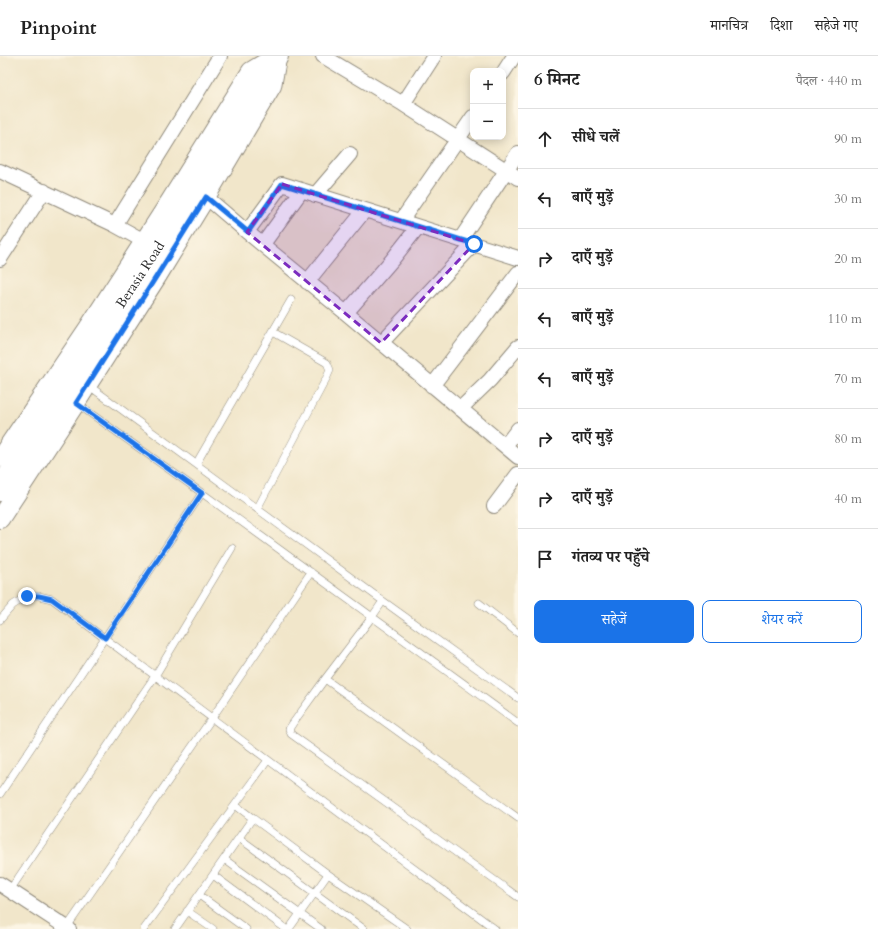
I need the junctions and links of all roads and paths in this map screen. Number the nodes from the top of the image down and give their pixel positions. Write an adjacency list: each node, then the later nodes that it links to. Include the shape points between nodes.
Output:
1 (220, 56): 20 (street)
2 (277, 56): 17 (street, via 272,86); 24 (street, via 251,71); 46 (main road, Berasia Road, via 158,247)
3 (323, 56): 7 (street)
4 (434, 56): 7 (street)
5 (512, 59): 6 (street)
6 (506, 68)
7 (403, 104): 9 (street)
8 (470, 122): 9 (street)
9 (459, 139): 13 (street); 19 (street)
10 (518, 153): 13 (street)
11 (350, 154): 16 (street)
12 (0, 171): 15 (street)
13 (512, 174): 23 (street)
14 (302, 190): 16 (street); 22 (street, via 282,184); 25 (street)
15 (44, 191): 20 (street); 28 (street)
16 (315, 195): 18 (street)
17 (206, 197): 22 (street); 36 (street)
18 (365, 210): 19 (street); 30 (street)
19 (401, 221): 21 (street)
20 (116, 225): 24 (street)
21 (418, 227): 23 (street); 32 (street)
22 (248, 232): 25 (street)
23 (460, 240): 26 (street)
24 (144, 241): 43 (street)
25 (263, 244): 30 (street)
26 (474, 244): 27 (street); 34 (street)
27 (515, 253)
28 (0, 259)
29 (518, 273): 37 (street)
30 (307, 282): 32 (street)
31 (291, 300): 33 (lane)
32 (346, 313): 34 (street)
33 (273, 332): 44 (lane); 49 (lane, via 327,363 330,370)
34 (381, 343): 37 (street)
35 (518, 347): 39 (street, via 490,380)
36 (88, 384): 38 (street); 44 (lane)
37 (432, 386): 39 (street)
38 (76, 403): 47 (lane); 50 (street)
39 (460, 409): 41 (street)
40 (518, 429): 41 (street)
41 (505, 446): 42 (street)
42 (518, 457)
43 (0, 458)
44 (196, 464): 49 (lane)
45 (518, 474): 48 (street)
46 (0, 490)
47 (202, 493): 52 (lane); 58 (lane)
48 (494, 506)
49 (257, 509): 53 (lane)
50 (0, 519)
51 (232, 548): 59 (lane)
52 (311, 572): 55 (lane); 62 (lane)
53 (383, 601): 55 (lane); 61 (lane)
54 (479, 603): 57 (lane)
55 (372, 617): 60 (lane); 63 (lane)
56 (0, 620): 58 (lane, via 12,606 27,596 39,596 52,599)
57 (518, 633)
58 (105, 638): 59 (lane); 65 (lane)
59 (155, 676): 62 (lane); 73 (lane)
60 (325, 679): 67 (lane); 76 (lane, via 289,729 291,734)
61 (518, 698)
62 (212, 718): 64 (lane); 79 (lane)
63 (518, 723)
64 (268, 760): 66 (lane); 88 (lane)
65 (0, 794)
66 (235, 805): 68 (lane); 81 (lane)
67 (518, 818)
68 (252, 819): 69 (lane); 71 (lane)
69 (239, 838): 70 (lane); 74 (lane)
70 (224, 859): 72 (lane); 78 (lane)
71 (328, 874): 74 (lane); 87 (lane)
72 (213, 875): 75 (lane); 84 (lane)
73 (5, 887): 79 (street)
74 (314, 893): 78 (lane); 86 (lane)
75 (199, 895): 77 (lane); 83 (lane)
76 (518, 897)
77 (187, 911): 80 (lane); 82 (lane)
78 (300, 914): 84 (lane); 85 (lane)
79 (68, 928)
80 (178, 928)
81 (144, 929)
82 (213, 929)
83 (246, 929)
84 (288, 929)
85 (321, 929)
86 (364, 929)
87 (407, 929)
88 (495, 929)

